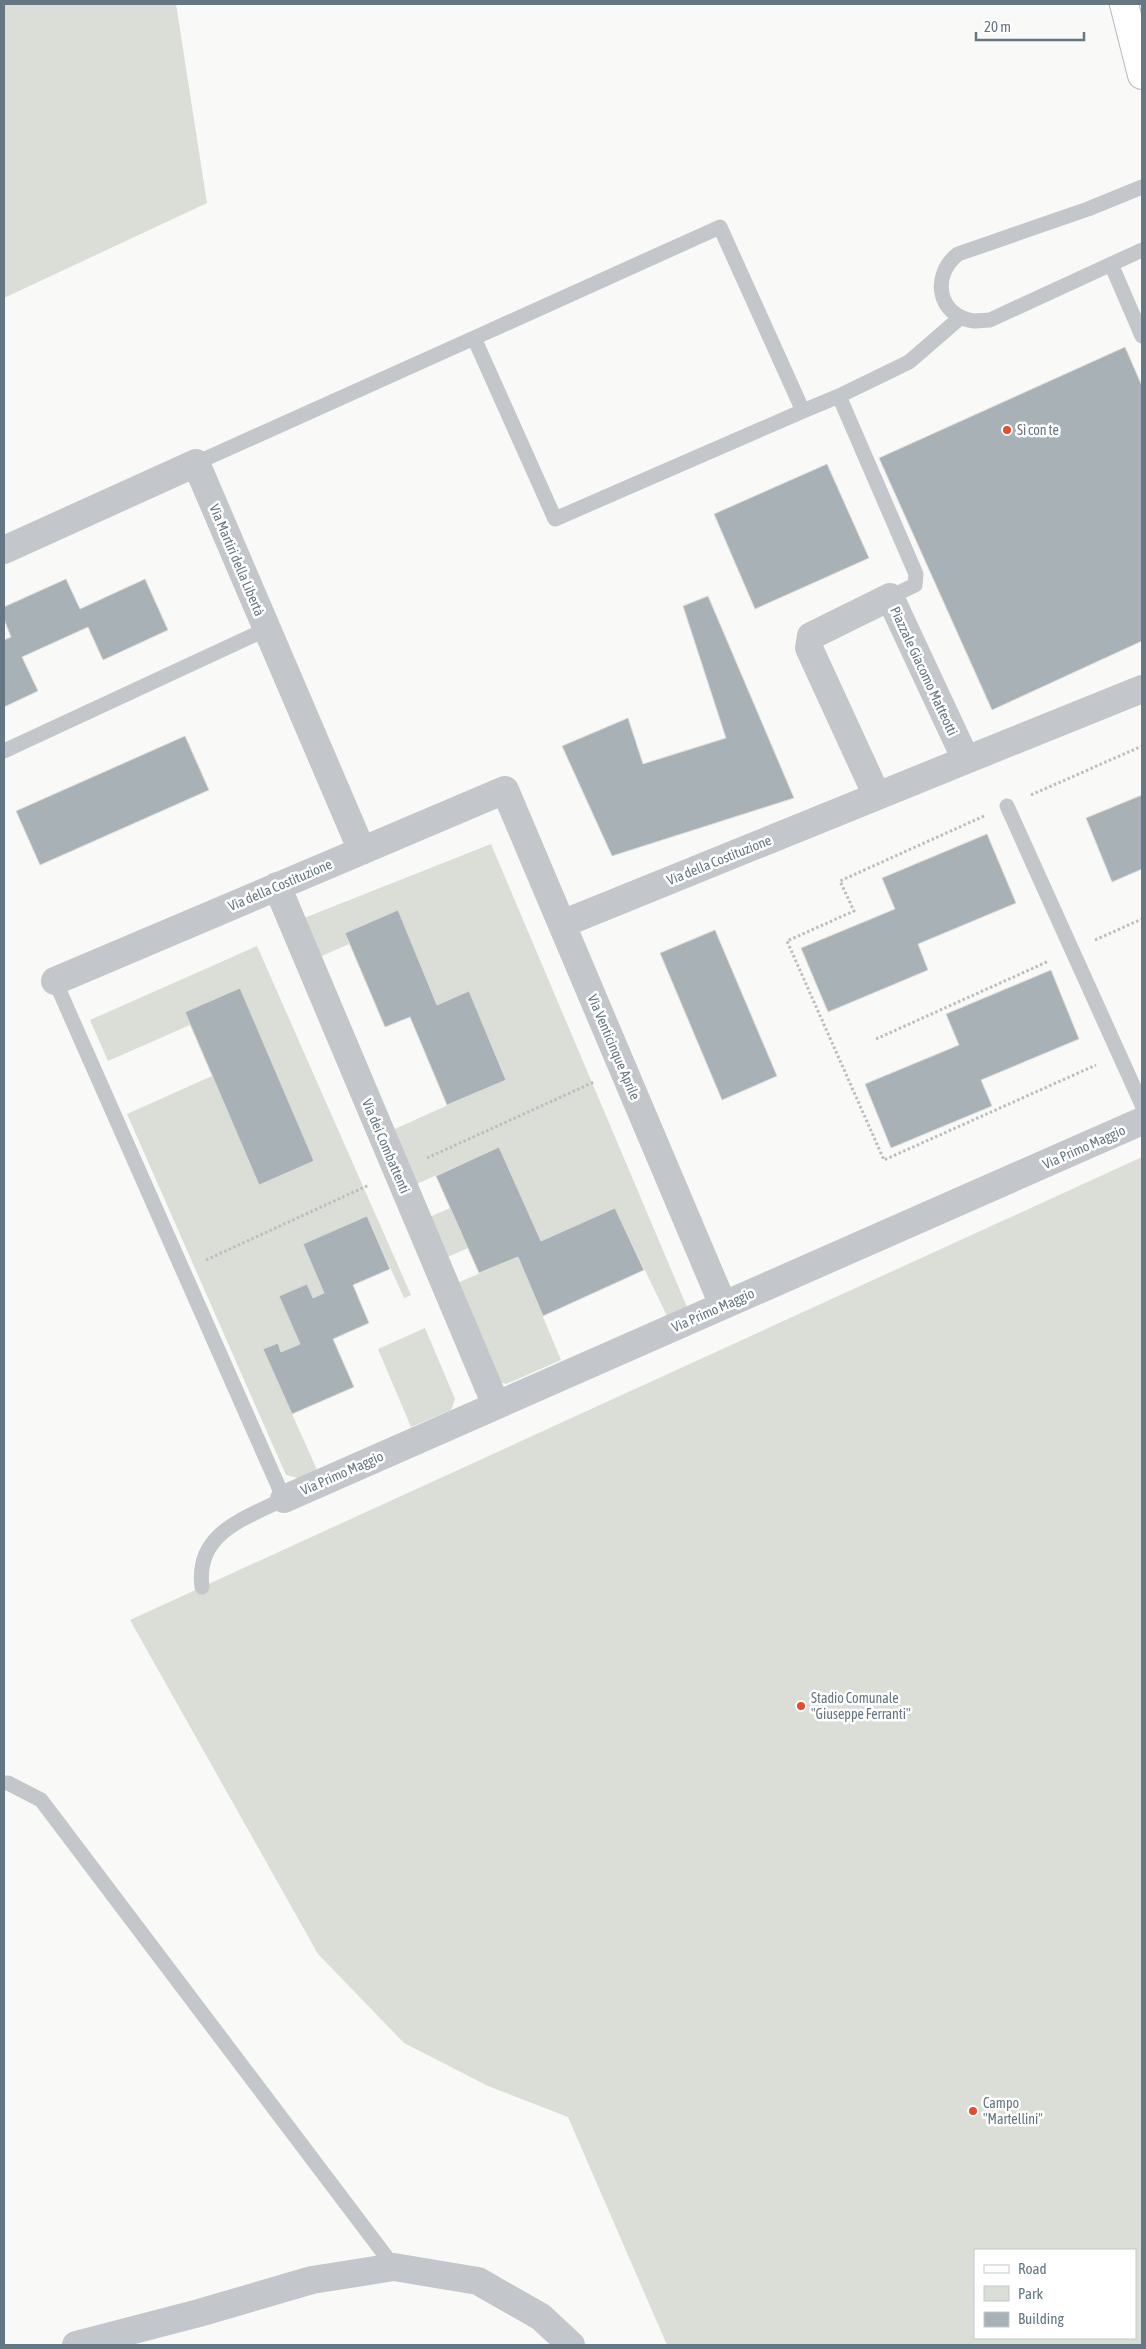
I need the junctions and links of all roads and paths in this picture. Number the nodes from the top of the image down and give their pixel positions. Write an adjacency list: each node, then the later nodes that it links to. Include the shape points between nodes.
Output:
1 (1124, 4): 4 (main road)
2 (1139, 4): 3 (main road)
3 (1142, 11)
4 (1142, 75)
5 (1142, 187): 8 (lane, via 958,254 941,276 940,292 950,308)
6 (1142, 250): 7 (lane)
7 (1111, 264): 8 (lane, via 990,320 974,321); 9 (lane)
8 (961, 317): 11 (lane, via 909,362)
9 (1142, 336)
10 (474, 338): 12 (lane, via 555,520); 12 (lane, via 720,228); 13 (lane)
11 (838, 396): 12 (lane); 15 (lane, via 916,574 915,585)
12 (803, 411)
13 (196, 464): 14 (street); 16 (street, Via Martiri della Libertà)
14 (4, 550)
15 (890, 597): 20 (street, Piazzale Giacomo Matteotti); 22 (street, Piazzale Giacomo Matteotti, via 810,636 809,648)
16 (267, 629): 19 (lane); 24 (street, Via Martiri della Libertà)
17 (1142, 689): 20 (street)
18 (1142, 746): 23 (path)
19 (4, 751)
20 (966, 760): 22 (street)
21 (505, 790): 24 (street, Via della Costituzione); 27 (street, Via Venticinque Aprile)
22 (877, 796): 27 (street, Via della Costituzione)
23 (1007, 806): 28 (lane); 31 (path, via 840,881 854,911 787,941 884,1160)
24 (362, 851): 25 (street, Via della Costituzione)
25 (277, 886): 29 (street, Via della Costituzione); 35 (street, Via dei Combattenti)
26 (1142, 919): 28 (path)
27 (562, 924): 34 (street, Via Venticinque Aprile)
28 (1072, 950): 30 (path); 31 (lane)
29 (54, 980): 36 (lane)
30 (876, 1039)
31 (1119, 1055): 32 (lane)
32 (1142, 1105)
33 (1142, 1121): 34 (street, Via Primo Maggio)
34 (723, 1305): 35 (street, Via Primo Maggio)
35 (496, 1405): 36 (street, Via Primo Maggio)
36 (284, 1499): 37 (lane, via 223,1530 205,1552 200,1576)
37 (202, 1587)
38 (4, 1783): 39 (lane, via 41,1800)
39 (394, 2267): 40 (street, via 312,2280); 41 (street, via 478,2281 541,2317)
40 (76, 2345)
41 (570, 2345)

